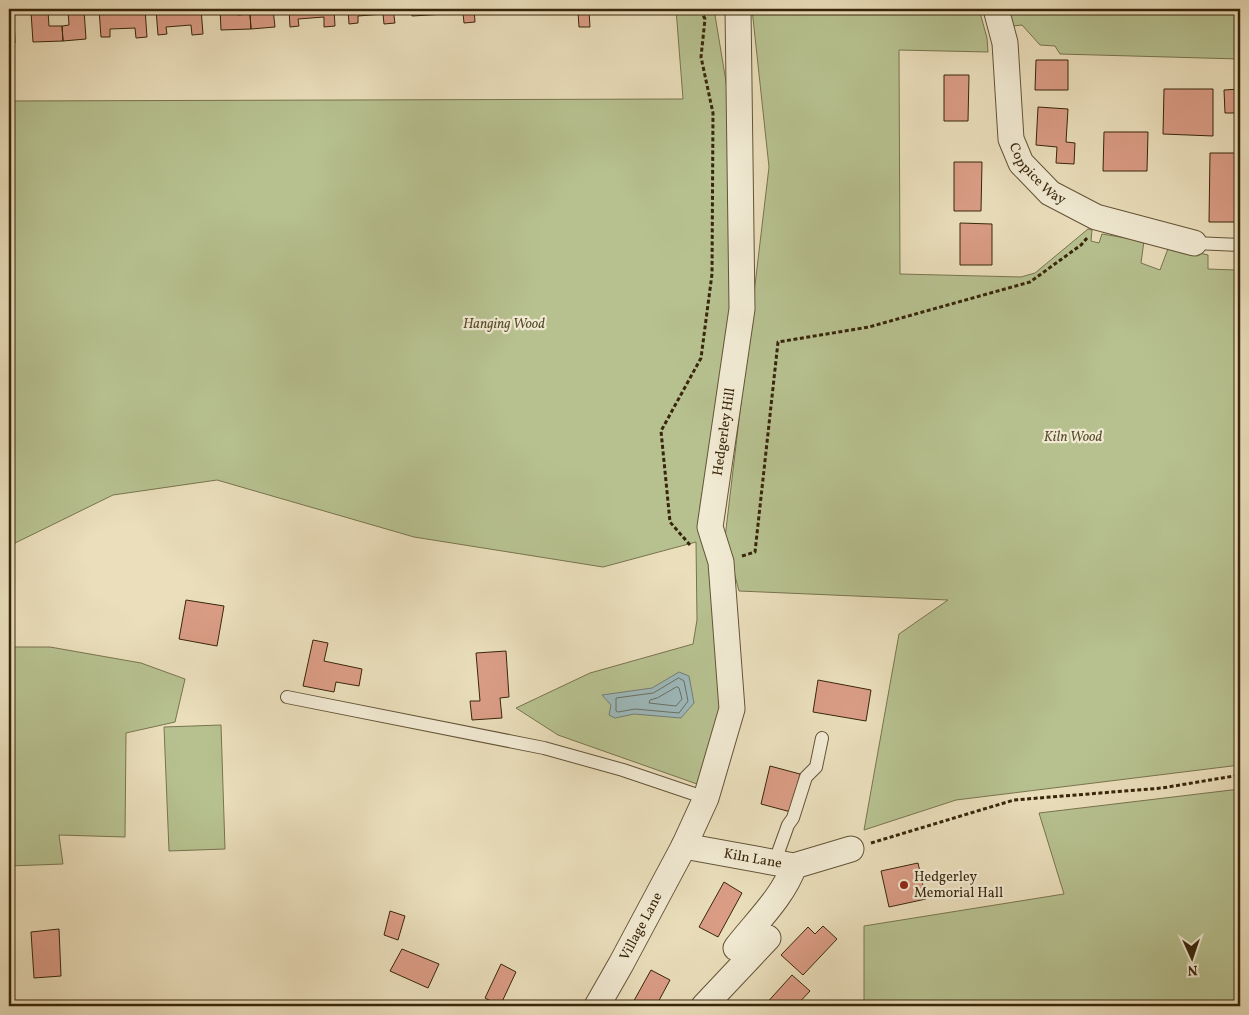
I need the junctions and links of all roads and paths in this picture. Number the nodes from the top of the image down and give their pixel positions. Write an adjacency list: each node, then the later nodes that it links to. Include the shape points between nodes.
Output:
1 (700, 9): 7 (path, via 705,19 702,56 713,113 712,274 701,358 661,431 670,522)
2 (738, 9): 8 (street, Hedgerley Hill, via 742,309 710,528)
3 (996, 9): 4 (street, Coppice Way, via 1005,43 1011,140 1022,163 1050,193)
4 (1096, 217): 5 (street, Coppice Way); 8 (path, via 1095,236 1090,235 1030,282 869,327 778,342 755,552)
5 (1194, 243): 6 (lane)
6 (1240, 245)
7 (696, 552)
8 (721, 562): 12 (street, Hedgerley Hill, via 732,709)
9 (286, 697): 12 (lane, via 544,748)
10 (822, 738): 15 (lane, via 816,767 806,777 788,825)
11 (1240, 776): 14 (path, via 1162,788 1014,800)
12 (706, 798): 13 (street, Hedgerley Hill)
13 (684, 846): 15 (street, Kiln Lane); 18 (street, Village Lane)
14 (851, 849): 15 (street, Kiln Lane)
15 (784, 864): 17 (street, via 790,876)
16 (768, 938): 19 (street)
17 (736, 948)
18 (596, 1006)
19 (704, 1006)

